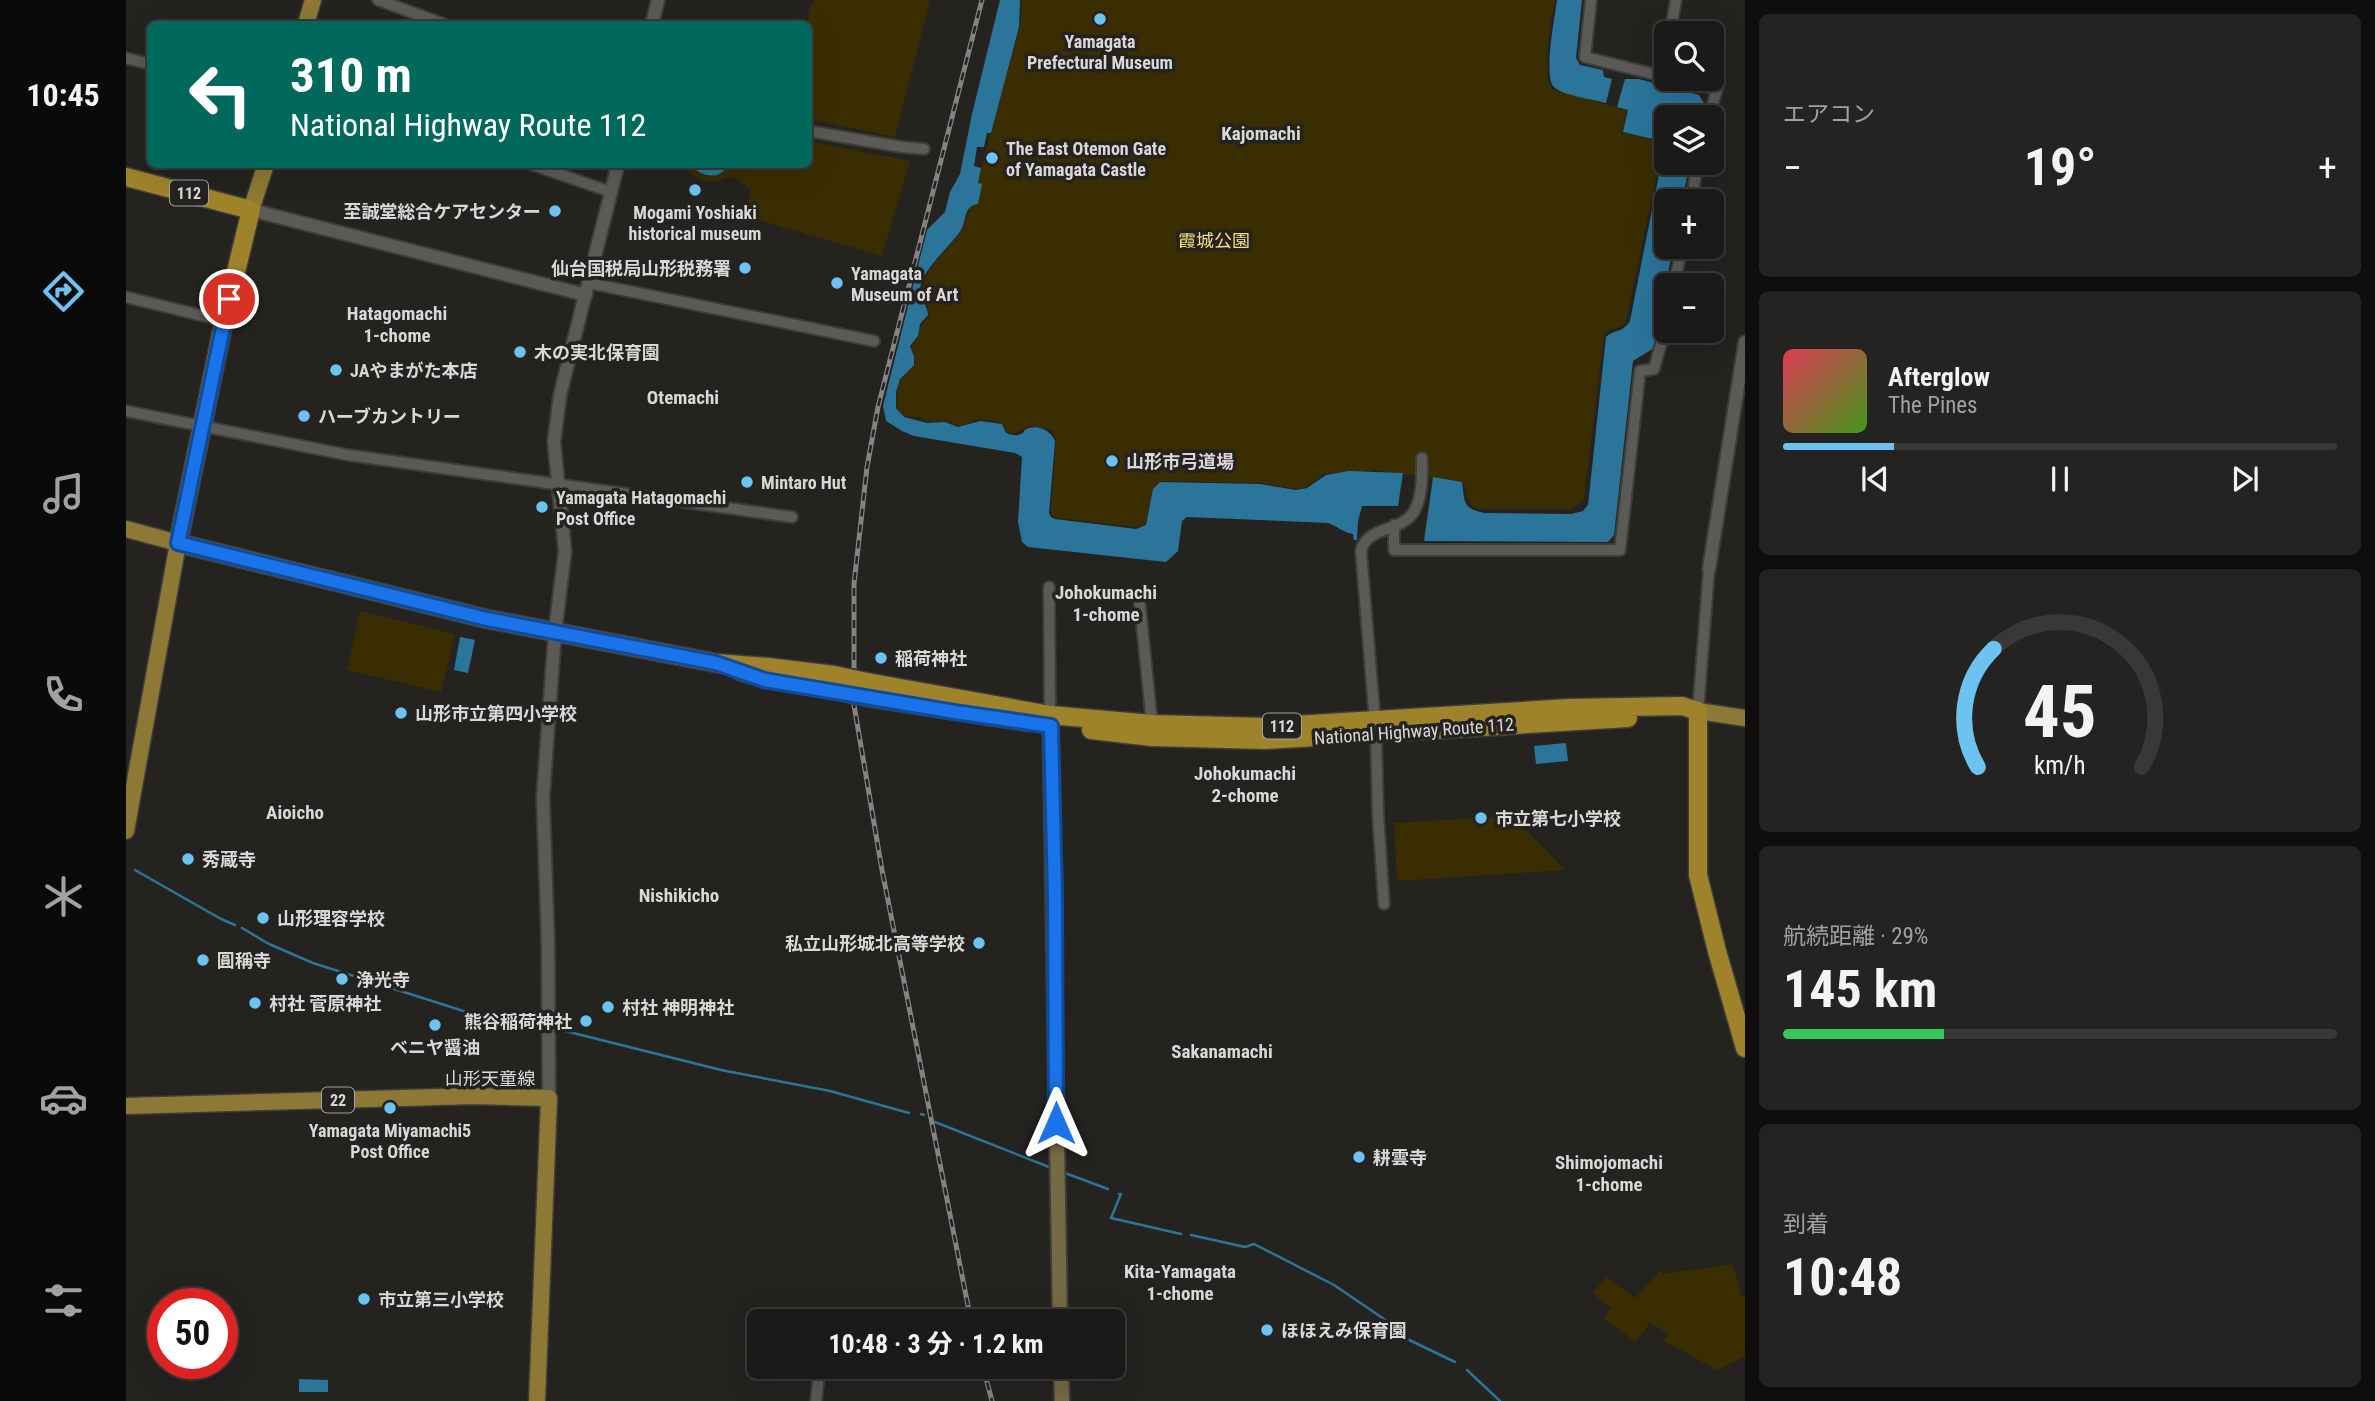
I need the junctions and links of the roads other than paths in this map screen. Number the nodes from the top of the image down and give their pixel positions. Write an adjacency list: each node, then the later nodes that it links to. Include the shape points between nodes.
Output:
1 (313, 0): 6 (main road)
2 (377, 0): 7 (street)
3 (658, 0): 8 (street)
4 (1591, 0): 12 (street, via 1585,57)
5 (1676, 0): 9 (street)
6 (307, 21)
7 (436, 21)
8 (653, 21)
9 (1672, 21)
10 (126, 58): 11 (street)
11 (147, 63)
12 (1654, 74)
13 (812, 132): 14 (street)
14 (924, 149)
15 (265, 168): 20 (main road)
16 (542, 168): 19 (street)
17 (617, 168): 19 (street)
18 (126, 177): 20 (highway, 112)
19 (611, 192): 21 (street)
20 (251, 210): 21 (street); 23 (highway)
21 (587, 289): 24 (street); 30 (street, via 560,395 554,442)
22 (126, 298): 23 (street)
23 (224, 321): 28 (highway)
24 (874, 341)
25 (1745, 342): 35 (street)
26 (1661, 343): 32 (street, via 1654,369 1640,371 1620,551 1394,550)
27 (126, 411): 28 (street)
28 (202, 425): 30 (street, via 359,457); 34 (highway)
29 (1422, 458): 32 (street, via 1414,511)
30 (558, 485): 31 (street); 38 (street, via 565,551)
31 (792, 517)
32 (1394, 525): 43 (street, via 1367,538 1361,551)
33 (126, 529): 34 (main road)
34 (178, 543): 38 (highway, National Highway Route 112 / 112); 44 (main road)
35 (1709, 569): 39 (street)
36 (1049, 587): 41 (street)
37 (1139, 596): 42 (street)
38 (555, 632): 41 (highway, National Highway Route 112 / 112, bridge); 47 (street, via 543,797)
39 (1698, 711): 40 (main road); 43 (highway, National Highway Route 112 / 112, via 1682,706 1570,708); 46 (highway, via 1698,875)
40 (1745, 718)
41 (1051, 720): 42 (highway, National Highway Route 112 / 112); 43 (highway, National Highway Route 112 / 112, via 1164,738 1265,740); 49 (main road)
42 (1152, 724): 43 (highway, National Highway Route 112 / 112)
43 (1375, 728): 45 (street)
44 (126, 831)
45 (1384, 904)
46 (1745, 1048)
47 (549, 1098): 48 (main road, 山形天童線 / 22); 52 (main road, 山形天童線)
48 (126, 1105)
49 (1060, 1309)
50 (819, 1379): 53 (street)
51 (1061, 1379): 54 (main road)
52 (537, 1401)
53 (816, 1401)
54 (1062, 1401)

